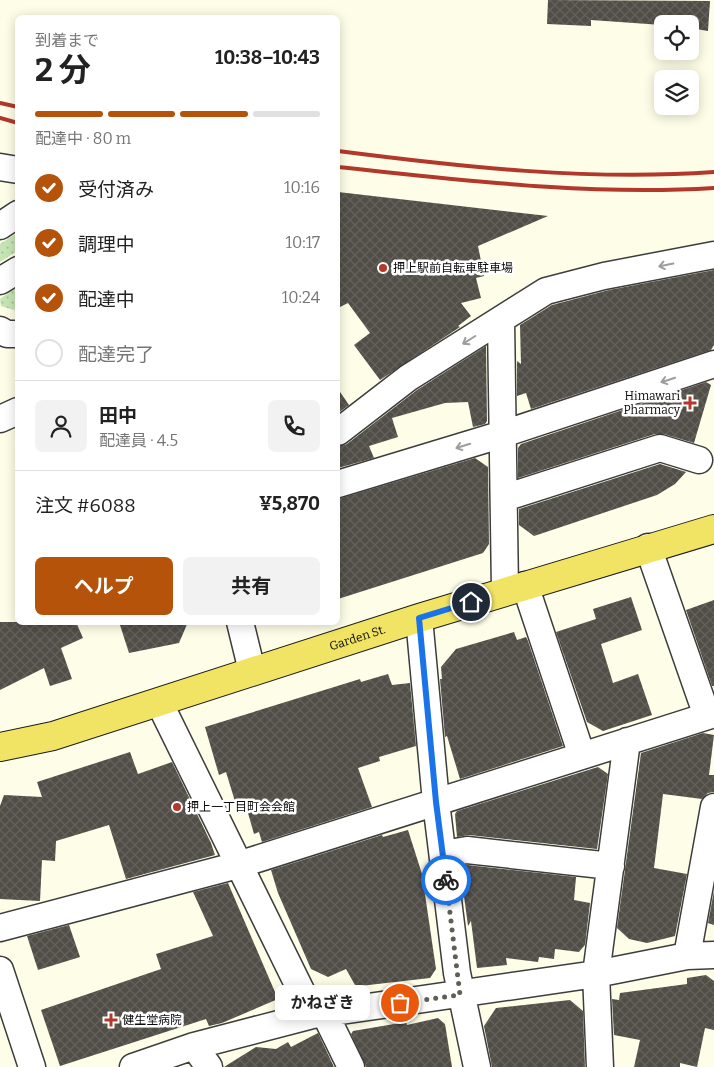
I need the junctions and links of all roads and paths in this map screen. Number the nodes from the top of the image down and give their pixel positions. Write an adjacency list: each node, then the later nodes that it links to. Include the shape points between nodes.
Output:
1 (0, 167): 2 (street)
2 (15, 170)
3 (15, 216): 4 (street)
4 (0, 226)
5 (714, 255): 8 (street, one-way to 8, via 604,276 546,291)
6 (15, 272): 7 (street)
7 (0, 281)
8 (501, 320): 14 (street, one-way to 14, via 408,378); 15 (street)
9 (0, 330): 10 (street)
10 (15, 334)
11 (714, 364): 15 (street, one-way to 15)
12 (15, 412): 13 (street)
13 (0, 419)
14 (340, 430)
15 (503, 434): 17 (street, one-way to 17); 18 (street)
16 (699, 460): 18 (street, via 660,448)
17 (340, 483)
18 (504, 498): 21 (street)
19 (714, 529): 20 (main road, Garden St.)
20 (648, 547): 21 (main road, Garden St.); 26 (street)
21 (515, 588): 22 (main road, Garden St.); 29 (street)
22 (419, 618): 24 (main road, Garden St.); 30 (street)
23 (241, 625): 24 (street)
24 (252, 671): 25 (main road, Garden St.)
25 (159, 702): 28 (main road, Garden St., via 53,736); 33 (street)
26 (710, 715): 27 (street)
27 (627, 742): 29 (street); 34 (street)
28 (0, 747)
29 (582, 756): 30 (street)
30 (436, 802): 32 (street); 33 (street)
31 (714, 807): 37 (street)
32 (443, 854): 34 (street, via 467,850); 40 (street)
33 (238, 865): 35 (street); 41 (street)
34 (611, 866): 39 (street)
35 (0, 928)
36 (714, 955): 37 (street)
37 (687, 956): 39 (street)
38 (0, 970): 43 (street)
39 (596, 974): 40 (street); 48 (street)
40 (460, 995): 41 (street); 47 (street)
41 (319, 1015): 42 (street); 46 (street)
42 (194, 1046): 44 (street); 45 (street)
43 (32, 1067)
44 (133, 1067)
45 (209, 1067)
46 (351, 1067)
47 (477, 1067)
48 (600, 1067)

